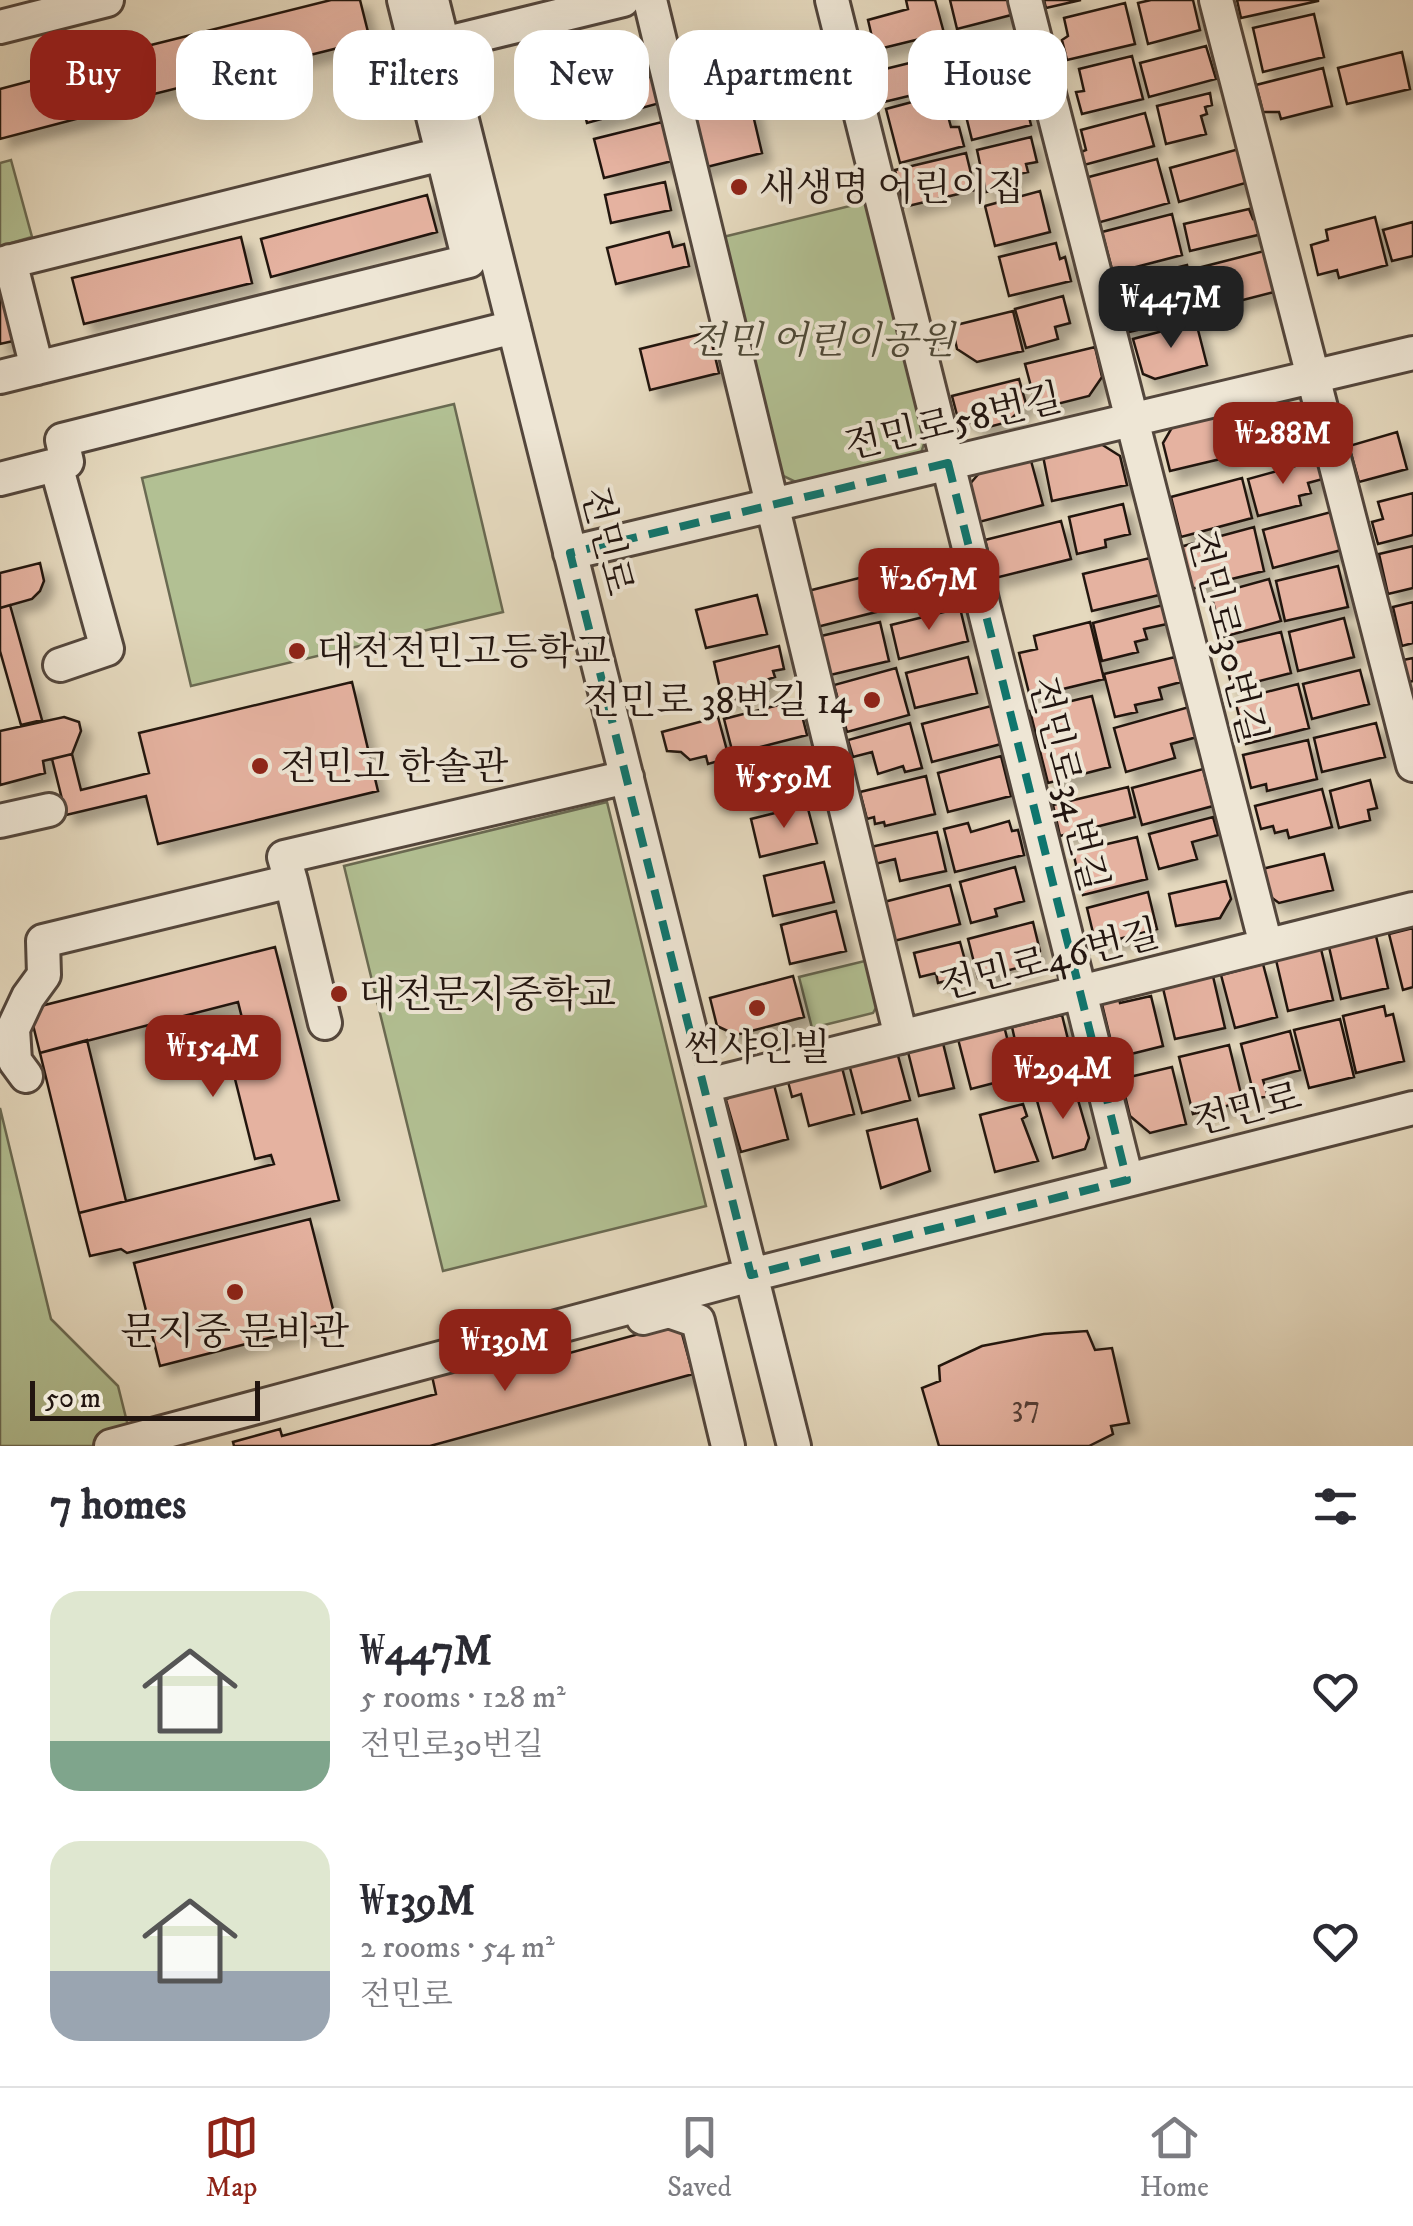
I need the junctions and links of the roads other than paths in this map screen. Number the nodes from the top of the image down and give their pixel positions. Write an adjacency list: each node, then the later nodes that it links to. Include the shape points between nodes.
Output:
1 (107, 0): 9 (street)
2 (404, 0): 13 (street)
3 (432, 0): 10 (street, 전민로)
4 (623, 0): 11 (street)
5 (650, 0): 24 (street)
6 (832, 0): 21 (street, 전민로34번길)
7 (1025, 0): 20 (street, 전민로30번길)
8 (1216, 0): 18 (street)
9 (0, 27)
10 (440, 30)
11 (494, 32)
12 (462, 120): 15 (street, 전민로)
13 (442, 154): 14 (street); 17 (street, via 469,261)
14 (5, 262): 17 (street)
15 (514, 327): 22 (street, via 62,440 67,462); 25 (street, 전민로)
16 (1413, 352): 18 (street, 전민로58번길)
17 (37, 368): 19 (street)
18 (1313, 376): 20 (street, 전민로58번길); 27 (street)
19 (0, 377)
20 (1132, 420): 21 (street, 전민로58번길); 33 (street, 전민로30번길)
21 (948, 463): 24 (street, 전민로58번길); 34 (street, 전민로34번길)
22 (56, 465): 23 (street); 26 (street, via 107,649)
23 (0, 480)
24 (772, 505): 25 (street, 전민로58번길); 36 (street)
25 (570, 553): 28 (street, 전민로)
26 (60, 665)
27 (1413, 765)
28 (626, 778): 31 (street, via 284,857); 38 (street, 전민로)
29 (49, 810): 30 (street)
30 (0, 822)
31 (291, 881): 35 (street); 37 (street, via 43,941 44,975 12,1030 15,1061)
32 (1413, 909): 33 (street, 전민로46번길)
33 (1266, 946): 34 (street, 전민로46번길)
34 (1080, 992): 36 (street, 전민로46번길); 40 (street, 전민로34번길)
35 (325, 1023)
36 (901, 1037): 38 (street, 전민로46번길)
37 (26, 1076)
38 (704, 1086): 41 (street, 전민로)
39 (1413, 1108): 40 (street, 전민로)
40 (1127, 1180): 41 (street, 전민로)
41 (751, 1275): 43 (street, 전민로); 45 (street, 전민로)
42 (561, 1338): 44 (street, via 670,1311 698,1320)
43 (111, 1446)
44 (728, 1446)
45 (794, 1446)

